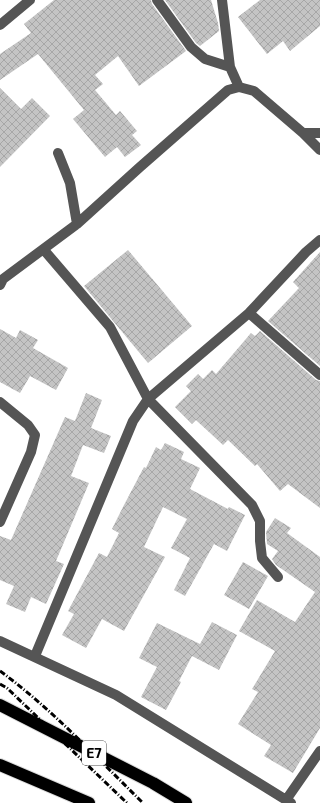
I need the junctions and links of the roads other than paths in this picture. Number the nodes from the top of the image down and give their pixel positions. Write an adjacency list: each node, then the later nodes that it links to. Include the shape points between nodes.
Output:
1 (30, 0): 4 (street)
2 (157, 0): 5 (street, via 191,47 205,59)
3 (222, 0): 5 (street)
4 (0, 25)
5 (230, 67): 6 (street)
6 (239, 87): 7 (street, via 254,91); 11 (street, via 228,90)
7 (303, 133): 8 (street); 9 (street)
8 (320, 133)
9 (320, 150)
10 (58, 153): 11 (street, via 70,182)
11 (77, 224): 13 (street)
12 (320, 240): 15 (street)
13 (44, 250): 14 (street, via 3,279); 17 (street, via 110,327)
14 (0, 286)
15 (248, 313): 16 (street); 17 (street)
16 (320, 375)
17 (148, 399): 20 (street, via 252,505 260,521 262,558); 22 (street, via 133,421)
18 (0, 402): 19 (street, via 28,424 35,435 31,452)
19 (0, 522)
20 (278, 577)
21 (0, 641): 22 (street)
22 (35, 656): 26 (street, via 116,695)
23 (0, 706): 28 (highway, E7)
24 (320, 751): 26 (street)
25 (0, 765): 27 (highway)
26 (289, 801)
27 (89, 803)
28 (186, 803)

